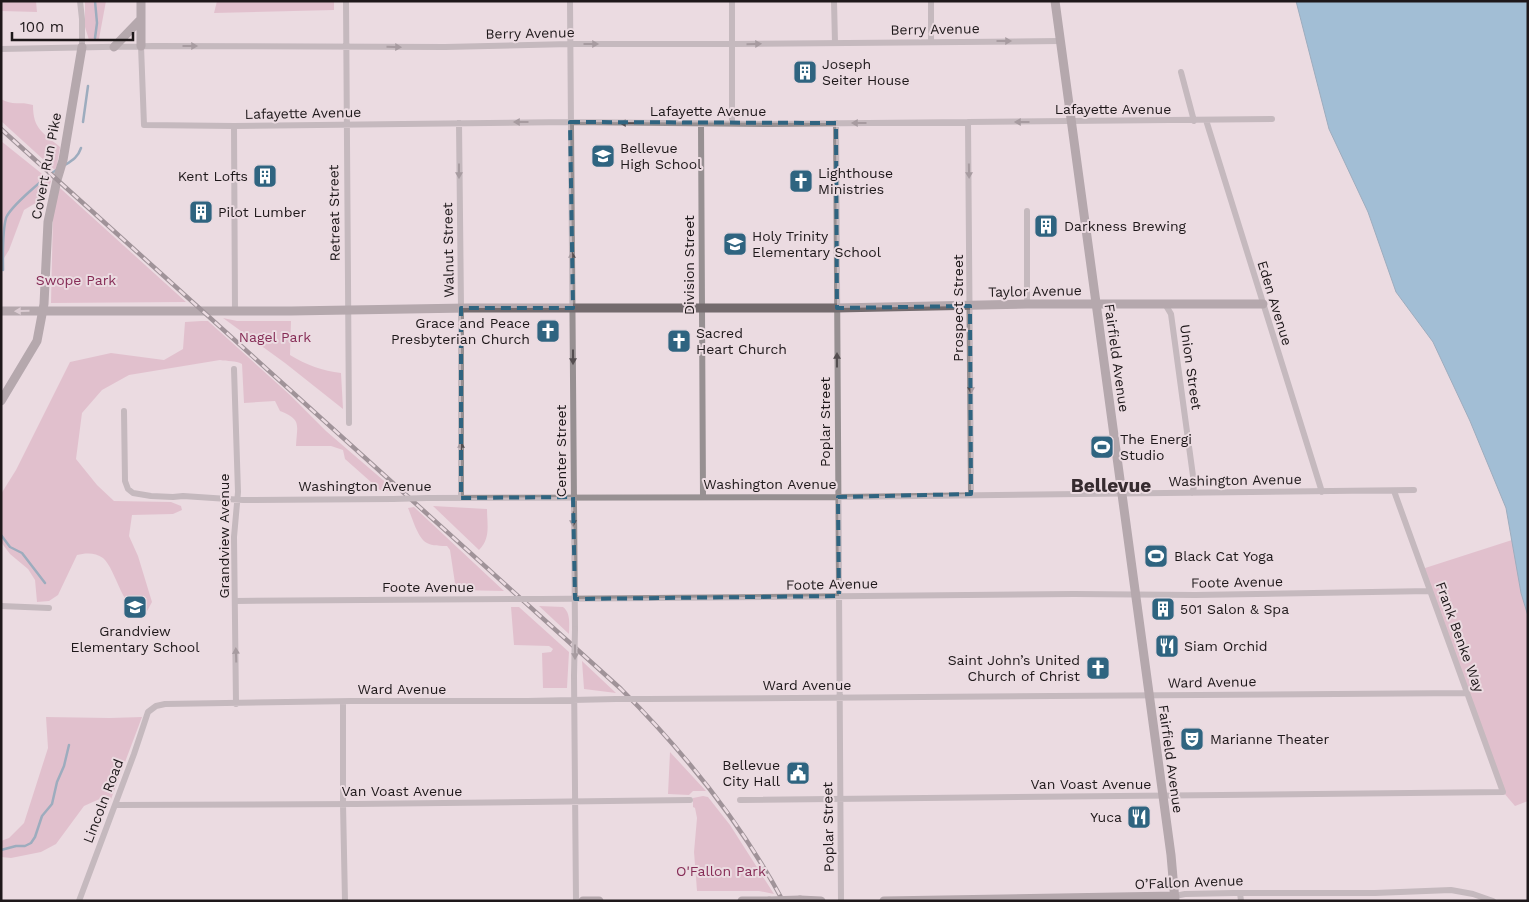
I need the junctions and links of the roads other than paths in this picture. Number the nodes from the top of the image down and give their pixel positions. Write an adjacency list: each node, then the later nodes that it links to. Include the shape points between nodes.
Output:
1 (80, 1): 17 (street)
2 (141, 1): 9 (street)
3 (346, 1): 16 (street, Retreat Street)
4 (570, 1): 13 (street, Center Street)
5 (732, 1): 14 (street)
6 (834, 1): 12 (street)
7 (931, 1): 11 (street)
8 (1054, 1): 10 (street, Fairfield Avenue)
9 (141, 19): 15 (street); 18 (street)
10 (1060, 41): 11 (street, Berry Avenue, one-way to 10); 27 (street, Fairfield Avenue)
11 (931, 42): 12 (street, Berry Avenue)
12 (835, 43): 14 (street, Berry Avenue, one-way to 12)
13 (570, 44): 14 (street, Berry Avenue, one-way to 14); 16 (street, Berry Avenue, one-way to 13); 25 (street, Center Street)
14 (732, 44): 28 (street)
15 (141, 46): 16 (street, Berry Avenue, one-way to 16); 18 (street, Berry Avenue); 32 (street, Lafayette Avenue, via 144,126)
16 (345, 46): 31 (street, Retreat Street)
17 (82, 47): 18 (street, Berry Avenue); 19 (street, Berry Avenue); 45 (street, Covert Run Pike, via 63,160 48,222)
18 (114, 47)
19 (1, 49)
20 (1181, 72): 23 (street)
21 (1272, 119): 22 (street, Lafayette Avenue)
22 (1206, 120): 23 (street, Lafayette Avenue); 37 (street, Eden Avenue)
23 (1194, 121): 27 (street, Lafayette Avenue)
24 (459, 122): 25 (street, Lafayette Avenue, one-way to 24); 31 (street, Lafayette Avenue); 40 (street, Walnut Street, one-way to 40)
25 (570, 122): 30 (street, Lafayette Avenue, one-way to 25); 41 (street, Center Street, one-way to 25)
26 (968, 122): 27 (street, Lafayette Avenue, one-way to 26); 29 (street, Lafayette Avenue, one-way to 29); 38 (street, Prospect Street, one-way to 38)
27 (1071, 122): 35 (street, Fairfield Avenue)
28 (732, 123): 29 (street, Lafayette Avenue); 30 (street, Lafayette Avenue)
29 (836, 123): 42 (street, Poplar Street)
30 (700, 124): 39 (street, Division Street)
31 (346, 125): 32 (street, Lafayette Avenue); 43 (street, Retreat Street)
32 (234, 126): 46 (street)
33 (1027, 211): 34 (street)
34 (1027, 304): 35 (street, Taylor Avenue); 38 (street, Taylor Avenue)
35 (1096, 304): 36 (street, Taylor Avenue); 56 (street, Fairfield Avenue)
36 (1165, 304): 37 (street, Taylor Avenue); 54 (street, Union Street, via 1171,314 1194,476)
37 (1263, 304): 53 (street, Eden Avenue)
38 (970, 306): 42 (street, Taylor Avenue); 55 (street, Prospect Street, one-way to 55)
39 (702, 307): 41 (street, Taylor Avenue); 42 (street, Taylor Avenue); 57 (street, Division Street)
40 (461, 308): 41 (street, Taylor Avenue); 43 (street, Taylor Avenue); 60 (street, Walnut Street, one-way to 40)
41 (573, 308): 58 (street, Center Street, one-way to 58)
42 (837, 308): 59 (street, Poplar Street, one-way to 42)
43 (348, 310): 46 (street, Taylor Avenue); 50 (street, Retreat Street)
44 (1, 311): 45 (street, one-way to 44)
45 (43, 311): 46 (street, Taylor Avenue); 48 (street, Covert Run Pike, via 37,341)
46 (234, 312)
47 (234, 369): 61 (street, Grandview Avenue)
48 (1, 401)
49 (124, 411): 61 (street, Washington Avenue, via 125,482 133,493)
50 (349, 424)
51 (1414, 490): 52 (street, Washington Avenue)
52 (1394, 491): 53 (street, Washington Avenue); 62 (street, Frank Benke Way)
53 (1322, 492): 54 (street, Washington Avenue)
54 (1192, 493): 56 (street, Washington Avenue)
55 (971, 494): 56 (street, Washington Avenue); 59 (street, Washington Avenue)
56 (1121, 494): 63 (street, Fairfield Avenue)
57 (703, 496): 58 (street, Washington Avenue); 59 (street, Washington Avenue)
58 (573, 497): 60 (street, Washington Avenue); 65 (street, Center Street, one-way to 65)
59 (838, 497): 64 (street, Poplar Street)
60 (461, 498): 61 (street, Washington Avenue, bridge)
61 (237, 500): 66 (street, Grandview Avenue, via 234,527)
62 (1430, 591): 63 (street, Foote Avenue); 69 (street, Frank Benke Way)
63 (1135, 594): 64 (street, Foote Avenue); 70 (street, Fairfield Avenue)
64 (839, 596): 65 (street, Foote Avenue); 71 (street, Poplar Street)
65 (574, 599): 66 (street, Foote Avenue, bridge); 72 (street, Center Street, one-way to 72, bridge)
66 (236, 600): 74 (street, Grandview Avenue, one-way to 66)
67 (1, 606): 68 (street)
68 (49, 608)
69 (1467, 693): 70 (street, Ward Avenue); 76 (street, Frank Benke Way)
70 (1148, 695): 71 (street, Ward Avenue); 77 (street, Fairfield Avenue)
71 (839, 698): 72 (street, Ward Avenue, bridge); 78 (street, Poplar Street)
72 (574, 700): 73 (street, Ward Avenue); 81 (street, Center Street)
73 (343, 702): 74 (street, Ward Avenue); 82 (street)
74 (236, 704): 75 (street, Ward Avenue, via 165,704)
75 (149, 710): 83 (street, Lincoln Road)
76 (1503, 792): 77 (street, Van Voast Avenue)
77 (1162, 796): 78 (street, Van Voast Avenue); 85 (street, Fairfield Avenue)
78 (840, 798): 80 (street, Van Voast Avenue); 96 (street, Poplar Street)
79 (690, 800): 81 (street, Van Voast Avenue)
80 (740, 800)
81 (576, 801): 82 (street, Van Voast Avenue); 91 (street, Center Street)
82 (343, 804): 83 (street, Van Voast Avenue); 90 (street)
83 (115, 805): 89 (street, Lincoln Road)
84 (1240, 893): 85 (street, O’Fallon Avenue, via 1186,894); 98 (street); 99 (street, O’Fallon Avenue, via 1451,890)
85 (1175, 899): 88 (street, O’Fallon Avenue)
86 (769, 900): 87 (street, bridge); 94 (street)
87 (800, 900): 95 (street)
88 (1027, 900): 97 (street, O’Fallon Avenue)
89 (78, 901)
90 (345, 901)
91 (576, 901)
92 (583, 901): 93 (street)
93 (599, 901)
94 (742, 901)
95 (821, 901)
96 (841, 901)
97 (884, 901)
98 (1241, 901)
99 (1493, 901)

